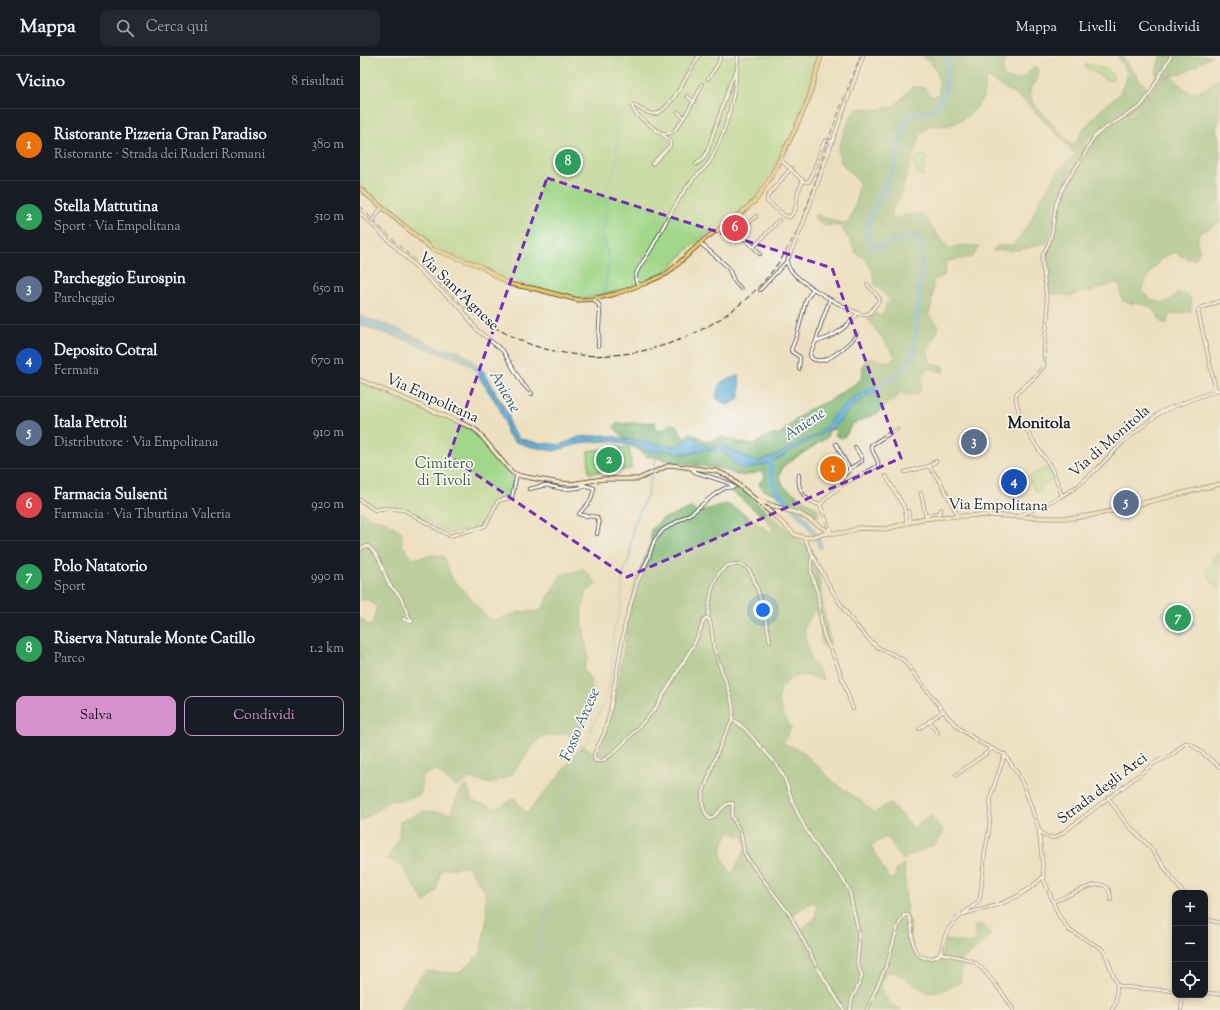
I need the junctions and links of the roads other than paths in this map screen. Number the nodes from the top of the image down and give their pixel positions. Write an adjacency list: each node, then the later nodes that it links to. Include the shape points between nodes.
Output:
1 (698, 56): 14 (street, via 675,96 663,111 651,113 632,106 639,116)
2 (721, 56): 8 (street)
3 (738, 56): 7 (street)
4 (821, 56): 16 (main road, via 805,108)
5 (863, 56): 15 (street)
6 (1171, 56): 68 (street, via 1140,107 1094,137 1056,203 1052,232 1042,258 1048,312 1044,366 1016,394 1016,401 1034,441 1055,475)
7 (738, 68): 18 (street, via 730,83 707,152); 35 (street, via 730,111 714,154 706,168 688,184 666,220 637,273)
8 (708, 79)
9 (702, 84): 11 (street)
10 (687, 96): 11 (street)
11 (694, 102): 13 (street)
12 (678, 112): 13 (street)
13 (684, 117): 14 (street, via 672,132)
14 (662, 133): 17 (street, via 670,141 670,146)
15 (832, 142): 20 (street, via 824,142 810,180 807,183); 33 (street)
16 (780, 158): 19 (street); 28 (main road, via 758,198)
17 (652, 164)
18 (696, 164)
19 (791, 168): 20 (street); 20 (street, via 767,201 790,217)
20 (803, 181)
21 (360, 190): 22 (main road)
22 (382, 207): 26 (street, bridge); 39 (main road, via 434,250 478,265 507,283 570,299)
23 (360, 213): 26 (street, Via Sant'Agnese)
24 (756, 216): 29 (street)
25 (780, 220): 31 (street)
26 (370, 223): 50 (street, Via Sant'Agnese, via 461,308 477,330 503,352)
27 (735, 223): 28 (street)
28 (727, 226): 29 (street); 30 (main road)
29 (738, 235): 31 (street)
30 (700, 243): 35 (main road, via 668,273); 36 (street, via 728,267)
31 (754, 247): 32 (street)
32 (760, 254)
33 (787, 261): 37 (street, via 792,272); 38 (street)
34 (867, 284): 42 (street, via 880,300 869,314)
35 (638, 287): 39 (main road)
36 (741, 289)
37 (813, 289): 40 (street); 46 (street, via 806,300 791,349 800,357)
38 (760, 290)
39 (593, 299): 45 (street, via 600,310)
40 (830, 299): 42 (street); 44 (street)
41 (1220, 301): 49 (street, via 1198,311)
42 (858, 313): 44 (street, via 830,337)
43 (856, 333): 44 (street, via 848,344 824,360 810,357)
44 (816, 342)
45 (598, 346)
46 (799, 368)
47 (360, 380): 59 (main road, Via Empolitana, via 473,428 506,467)
48 (1220, 389): 49 (street, Via di Monitola)
49 (1216, 391): 68 (street, Via di Monitola, via 1161,412 1120,445 1082,483)
50 (532, 394)
51 (897, 429): 63 (street, via 871,445 878,466)
52 (836, 444): 57 (street)
53 (855, 447): 57 (street, via 862,461)
54 (936, 461): 55 (street)
55 (930, 466): 58 (street); 76 (street)
56 (692, 469): 62 (main road, Via Empolitana, via 670,465 638,479 601,480); 69 (main road, Via Empolitana, via 724,474); 87 (street, via 734,487 724,488 715,494 693,512 662,531 653,543 636,585 625,624 608,718 603,737 594,754 596,761 602,761 611,755 655,709 693,646 704,619)
57 (850, 469): 63 (street, via 840,479)
58 (905, 472)
59 (517, 474): 62 (main road, Via Empolitana, via 559,483); 70 (street, via 512,497 498,501 485,526 450,536 404,510 375,510)
60 (799, 475): 72 (street, via 802,494)
61 (886, 476): 79 (street, via 904,507)
62 (579, 484): 65 (street)
63 (844, 484): 72 (street)
64 (1220, 484): 77 (main road, Via Empolitana, via 1084,517)
65 (585, 485): 66 (street, via 563,489 546,485); 82 (street, via 593,487 594,490 591,500 580,514 597,517)
66 (529, 489)
67 (921, 493): 78 (street)
68 (1062, 496): 77 (street, Via di Monitola)
69 (754, 498): 71 (main road); 75 (main road, Via Empolitana)
70 (360, 500)
71 (774, 506): 75 (main road, via 770,508); 80 (main road, via 800,514)
72 (820, 506): 81 (street)
73 (941, 509): 78 (street, via 940,513 929,514)
74 (908, 511): 79 (street)
75 (770, 512): 84 (main road, Via Empolitana, via 795,535)
76 (958, 516): 77 (main road, Via Empolitana); 78 (main road, Via Empolitana)
77 (1017, 517)
78 (926, 518): 79 (main road, Via Empolitana)
79 (909, 522): 81 (main road, Via Empolitana, via 886,529 860,528 842,534)
80 (821, 526): 81 (main road); 83 (main road)
81 (831, 532): 83 (main road, Via Empolitana)
82 (597, 534)
83 (822, 534): 84 (main road, Via Empolitana)
84 (806, 538): 86 (street)
85 (360, 550): 88 (street, via 368,546 378,556 389,583 400,596 412,620 411,622)
86 (813, 555): 90 (street, via 811,570 818,595 823,634 836,661); 91 (street, via 831,589 862,632 880,649 900,657)
87 (708, 618): 89 (street, via 712,592 720,571 732,564 743,565 753,577 768,626); 92 (street, via 715,651 730,696)
88 (403, 619)
89 (770, 642)
90 (853, 709)
91 (943, 711): 93 (street); 96 (street, via 964,732)
92 (732, 720): 115 (street, via 704,787 702,797 707,817 710,819 724,806 733,804 732,817 741,833 747,858 789,913 815,963); 116 (street, via 745,729 776,764 804,826 850,891 858,930 856,963 862,976)
93 (930, 721): 94 (street); 95 (street)
94 (919, 729)
95 (938, 733)
96 (992, 749): 97 (street); 99 (street)
97 (1005, 754): 101 (street, Strada degli Arci, via 1030,800); 106 (street, via 991,795 980,898)
98 (1220, 767): 100 (street, Strada degli Arci, via 1190,743 1185,743 1172,755 1156,762)
99 (956, 775)
100 (1108, 797): 101 (street, Strada degli Arci, via 1056,837 1048,837); 103 (street, via 1125,822 1148,844)
101 (1039, 830): 102 (street)
102 (1044, 876): 105 (street); 106 (street, via 1012,899)
103 (1181, 890)
104 (1111, 900): 105 (street, via 1109,889 1100,884)
105 (1053, 902): 110 (street, via 1067,928 1103,950)
106 (962, 916): 109 (street, via 948,930)
107 (1208, 919): 108 (street)
108 (1220, 923)
109 (940, 953): 117 (street, via 937,957 930,958 919,955 914,944 910,917 904,915 898,926 888,962); 118 (street, via 977,964 1008,1000)
110 (1117, 985): 111 (street); 119 (street)
111 (1172, 991)
112 (1208, 993): 113 (street)
113 (1220, 994)
114 (1183, 998): 120 (street)
115 (844, 1010)
116 (850, 1010)
117 (867, 1010)
118 (1013, 1010)
119 (1112, 1010)
120 (1181, 1010)

